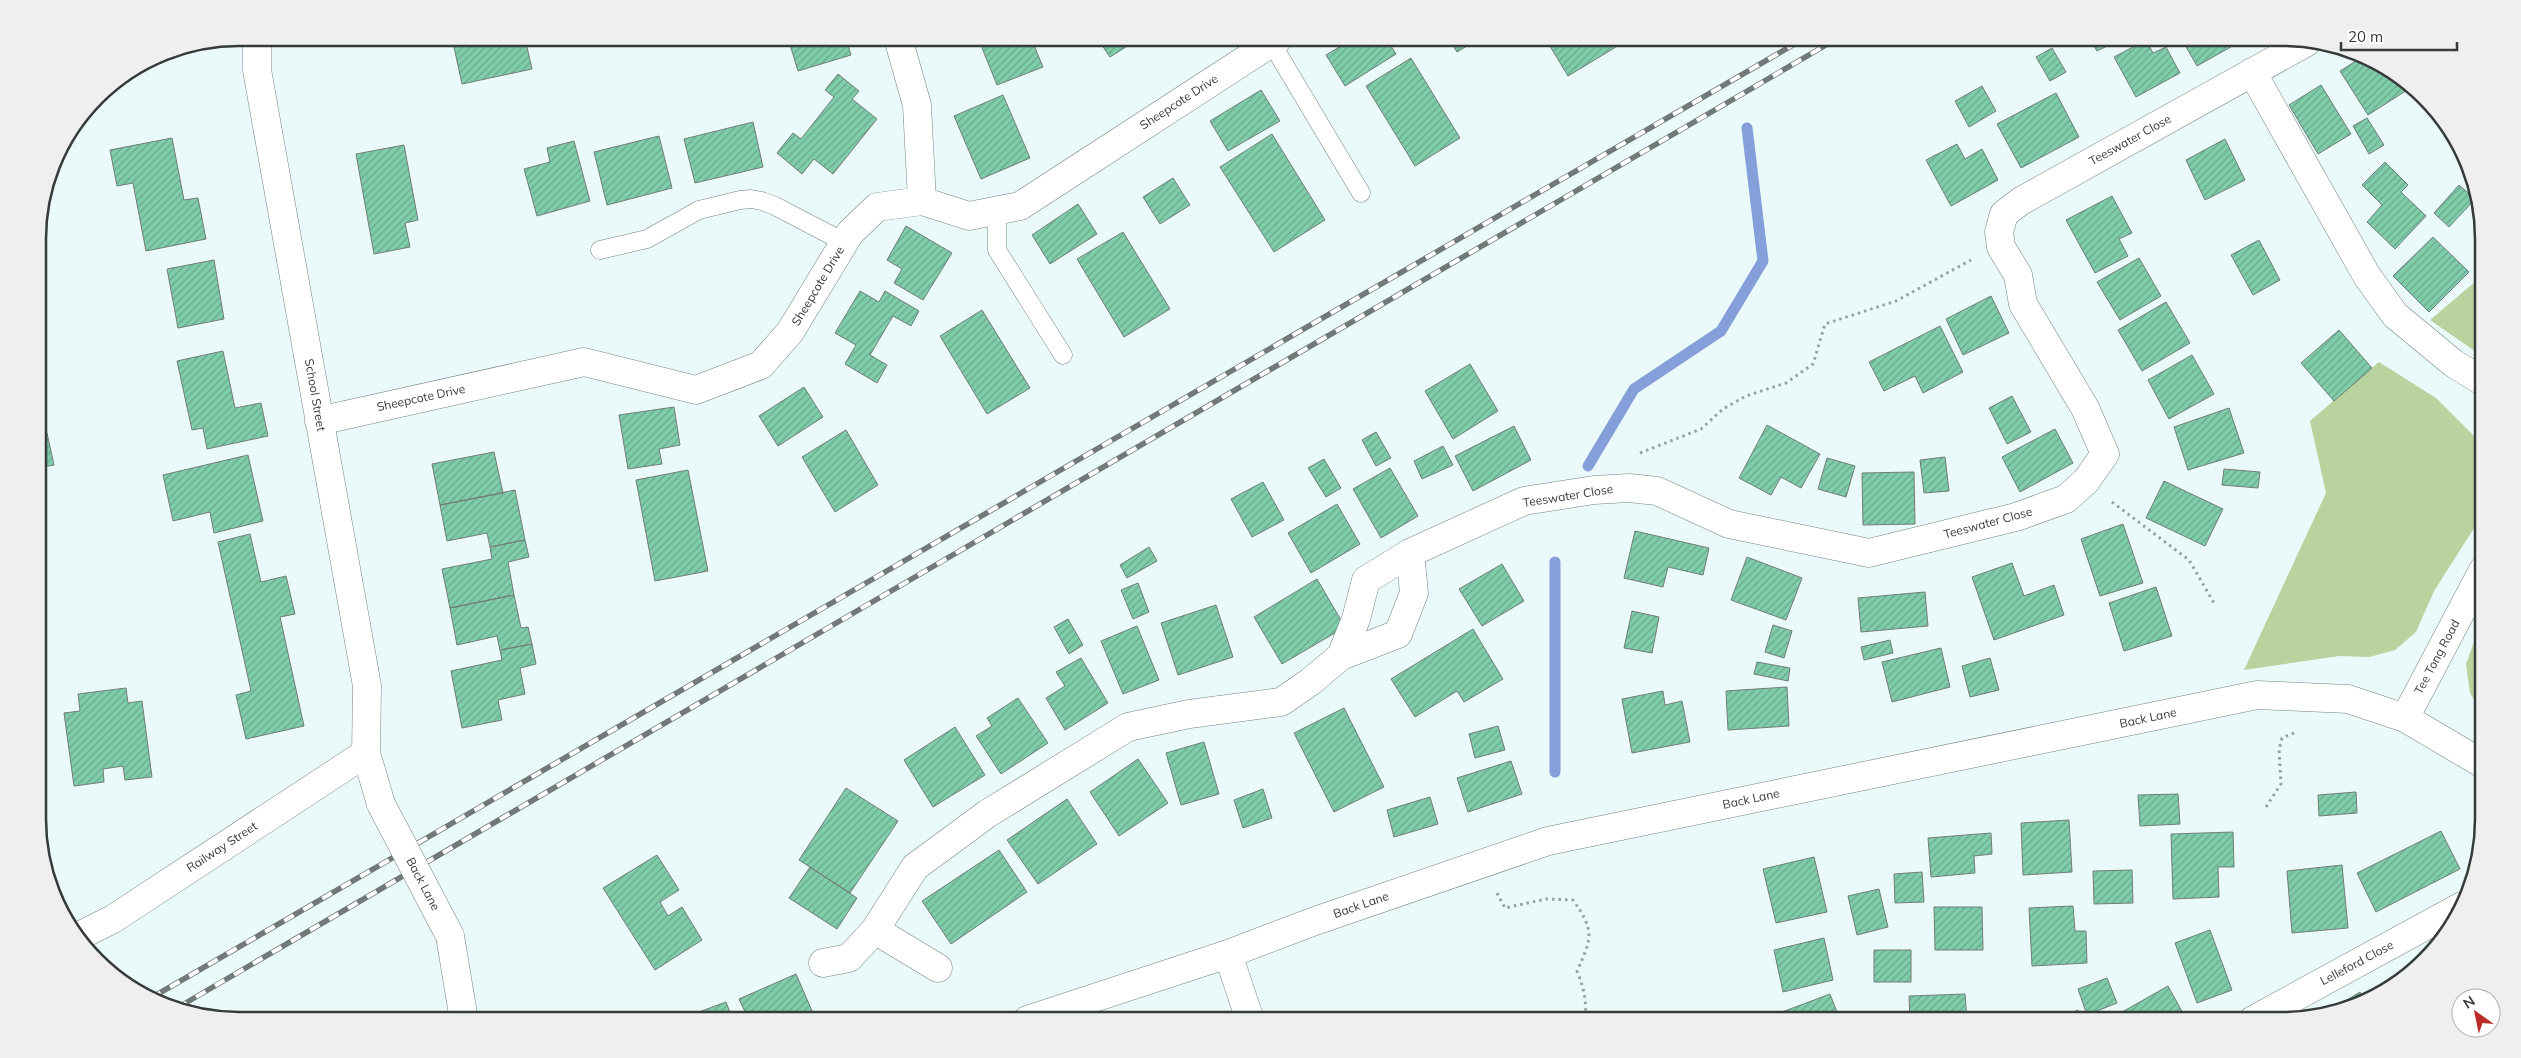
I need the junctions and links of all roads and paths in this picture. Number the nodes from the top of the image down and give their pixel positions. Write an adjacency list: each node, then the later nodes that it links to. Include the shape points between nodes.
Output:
1 (257, 46): 15 (street, School Street, via 257,70)
2 (900, 46): 8 (street, via 917,105)
3 (1266, 46): 9 (street, Sheepcote Drive, via 1020,206)
4 (1278, 46): 7 (lane)
5 (2297, 47): 6 (street, Teeswater Close)
6 (2252, 72): 11 (street, Teeswater Close, via 2020,201 2004,214 1999,232); 14 (street, via 2367,276 2395,315 2453,363)
7 (1361, 193)
8 (922, 202): 9 (street, Sheepcote Drive, via 969,216); 10 (street, Sheepcote Drive, via 877,207)
9 (997, 210): 13 (lane, via 997,250)
10 (844, 242): 12 (lane, via 775,206 751,199 699,210 647,239); 15 (street, Sheepcote Drive, via 790,332 762,366 696,390 584,362)
11 (2001, 247): 16 (street, Teeswater Close, via 2018,275 2023,304 2085,408 2105,454); 17 (path, via 1951,269 1896,301 1825,324 1813,364 1786,383 1746,396 1723,409 1700,429 1638,454)
12 (600, 250)
13 (1063, 355)
14 (2475, 377)
15 (319, 421): 24 (street, School Street, via 367,686)
16 (2086, 481): 17 (street, Teeswater Close, via 2066,499 2016,518 1869,553 1729,524 1657,491); 20 (path, via 2189,560)
17 (1629, 488): 18 (street, Teeswater Close, via 1524,501)
18 (1410, 553): 21 (street, Teeswater Close, via 1366,580 1356,619); 21 (street, via 1414,593 1398,634)
19 (2475, 585): 22 (street, Tee Tong Road)
20 (2214, 603)
21 (1341, 656): 29 (street, via 1281,702 1189,714 1128,727 987,814 915,867)
22 (2405, 718): 25 (street, Back Lane); 31 (street, Back Lane, via 2348,699 2257,695 1548,841)
23 (2279, 750): 26 (path, via 2280,784)
24 (366, 753): 30 (street, Railway Street, via 113,919); 34 (street, Back Lane, bridge, via 381,804 450,936)
25 (2475, 759)
26 (2266, 807)
27 (1494, 885): 37 (path, via 1505,908 1546,899 1574,900 1585,916 1591,937 1577,971 1584,987)
28 (2450, 912): 38 (street, Lelleford Close)
29 (875, 930): 32 (street, via 849,958); 33 (street)
30 (84, 933)
31 (1228, 954): 35 (street, Back Lane); 36 (street)
32 (823, 964)
33 (938, 968)
34 (463, 1012)
35 (1051, 1012)
36 (1247, 1012)
37 (1586, 1012)
38 (2268, 1012)

